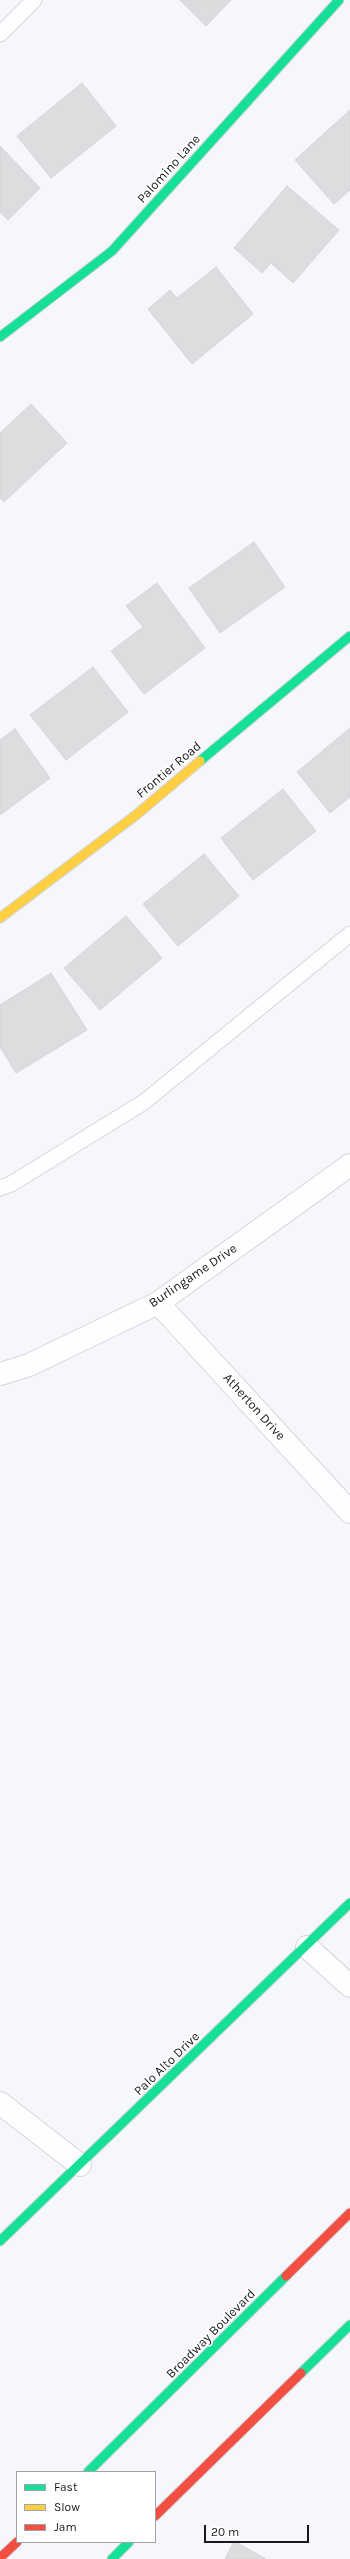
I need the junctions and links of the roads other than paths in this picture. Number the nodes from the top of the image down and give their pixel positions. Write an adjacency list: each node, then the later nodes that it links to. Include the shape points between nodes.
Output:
1 (34, 0): 3 (lane)
2 (339, 0): 4 (street, Palomino Lane, via 112,251)
3 (0, 34)
4 (0, 337)
5 (350, 636): 6 (street, Frontier Road, via 136,815)
6 (0, 918)
7 (350, 934): 9 (lane, via 144,1102 12,1184)
8 (350, 1165): 10 (street, Burlingame Drive)
9 (0, 1188)
10 (158, 1303): 11 (street, Burlingame Drive, via 29,1365); 12 (street, Atherton Drive)
11 (0, 1374)
12 (350, 1512)
13 (350, 1903): 14 (street, Palo Alto Drive)
14 (307, 1947): 15 (street); 17 (street, Palo Alto Drive)
15 (350, 1986)
16 (0, 2103): 17 (street)
17 (80, 2165): 19 (street, Palo Alto Drive)
18 (350, 2212): 21 (street, Broadway Boulevard)
19 (0, 2241)
20 (350, 2325): 22 (street)
21 (89, 2471)
22 (156, 2515)
23 (16, 2543): 25 (street)
24 (128, 2543): 26 (street)
25 (0, 2558)
26 (112, 2559)

